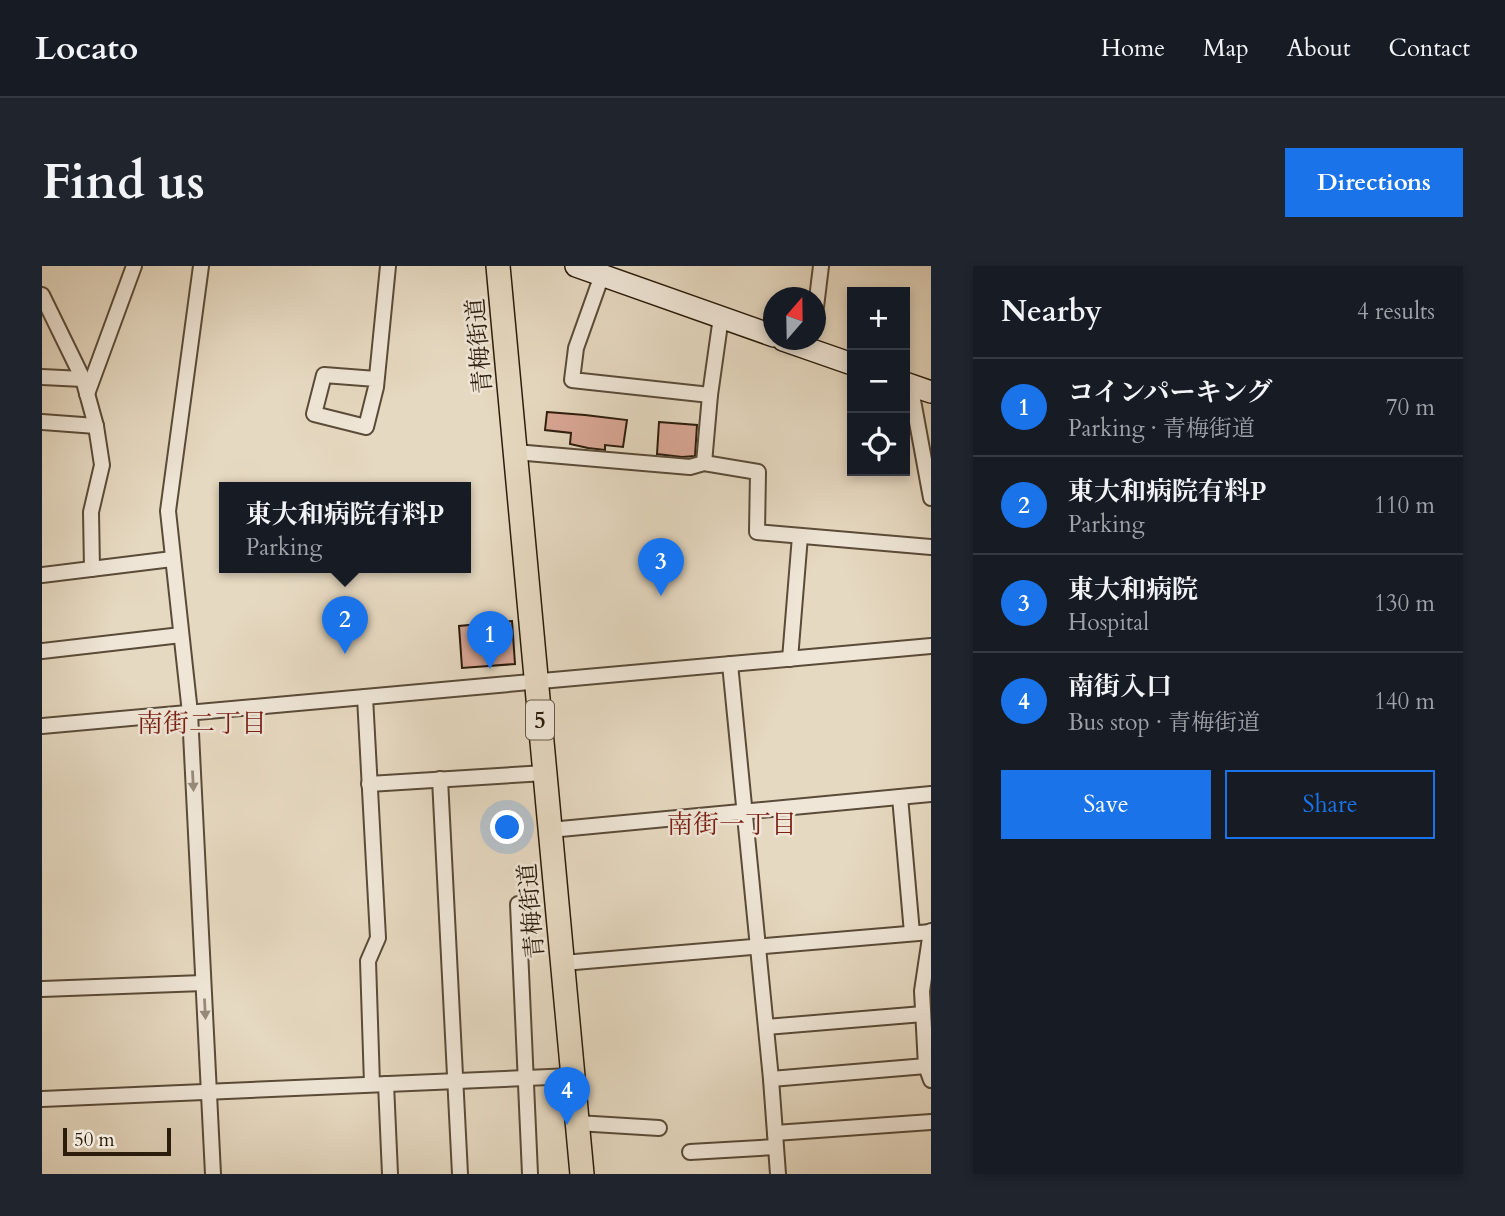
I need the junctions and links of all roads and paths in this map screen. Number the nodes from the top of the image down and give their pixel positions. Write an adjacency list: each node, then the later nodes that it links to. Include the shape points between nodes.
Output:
1 (201, 266): 29 (street, via 169,511)
2 (388, 266): 16 (street)
3 (498, 266): 24 (main road, 青梅街道 / 5)
4 (576, 266): 7 (street)
5 (821, 266): 8 (street)
6 (131, 267): 18 (street)
7 (602, 275): 10 (street); 20 (street, via 576,348 572,380)
8 (818, 287)
9 (42, 295): 11 (street)
10 (721, 317): 12 (street); 20 (street)
11 (48, 319): 18 (street)
12 (763, 332)
13 (823, 350): 14 (street)
14 (847, 362)
15 (42, 377): 18 (street)
16 (376, 379): 16 (street, via 324,375 314,414 366,427)
17 (910, 385): 19 (street)
18 (85, 387): 23 (street)
19 (931, 392)
20 (710, 394): 25 (street)
21 (910, 398): 26 (street)
22 (42, 422): 23 (street)
23 (96, 426): 30 (street, via 102,465 91,512)
24 (515, 452): 25 (street, via 690,467); 37 (main road, 青梅街道 / 5)
25 (704, 463): 27 (street, via 758,472 757,532)
26 (931, 498)
27 (800, 536): 28 (street); 35 (street)
28 (931, 547)
29 (173, 559): 30 (street); 32 (street)
30 (92, 569): 31 (street)
31 (42, 575)
32 (181, 635): 34 (street); 39 (street)
33 (931, 646): 35 (street)
34 (42, 651)
35 (790, 659): 36 (street)
36 (730, 664): 37 (street); 46 (street)
37 (537, 682): 38 (street); 41 (main road, 青梅街道 / 5)
38 (365, 697): 39 (street); 43 (street)
39 (190, 713): 40 (street); 53 (street, one-way to 53)
40 (42, 726)
41 (545, 773): 42 (street); 47 (main road, 青梅街道 / 5)
42 (440, 779): 43 (street); 61 (street)
43 (369, 783): 62 (street, via 378,938 368,961)
44 (931, 794): 45 (street)
45 (900, 797): 46 (street); 50 (street)
46 (745, 811): 47 (street); 51 (street)
47 (550, 830): 52 (main road, 青梅街道 / 5)
48 (517, 904): 59 (street)
49 (931, 932): 50 (street); 55 (street)
50 (912, 933): 51 (street)
51 (758, 946): 52 (street); 56 (street)
52 (563, 963): 58 (main road, 青梅街道 / 5)
53 (203, 983): 54 (street); 63 (street, one-way to 63)
54 (42, 989)
55 (923, 1014): 56 (street); 57 (street)
56 (766, 1027): 60 (street)
57 (929, 1073): 60 (street)
58 (573, 1076): 59 (street); 66 (main road, 青梅街道 / 5)
59 (525, 1078): 61 (street); 73 (street)
60 (771, 1079): 68 (street)
61 (455, 1081): 62 (street); 72 (street)
62 (379, 1084): 63 (street); 71 (street)
63 (209, 1092): 64 (street); 70 (street)
64 (42, 1099)
65 (931, 1122): 68 (street)
66 (577, 1123): 67 (street); 74 (main road, 青梅街道 / 5)
67 (659, 1128)
68 (775, 1140): 69 (street); 75 (street)
69 (690, 1153)
70 (213, 1174)
71 (390, 1174)
72 (460, 1174)
73 (530, 1174)
74 (582, 1174)
75 (778, 1174)

